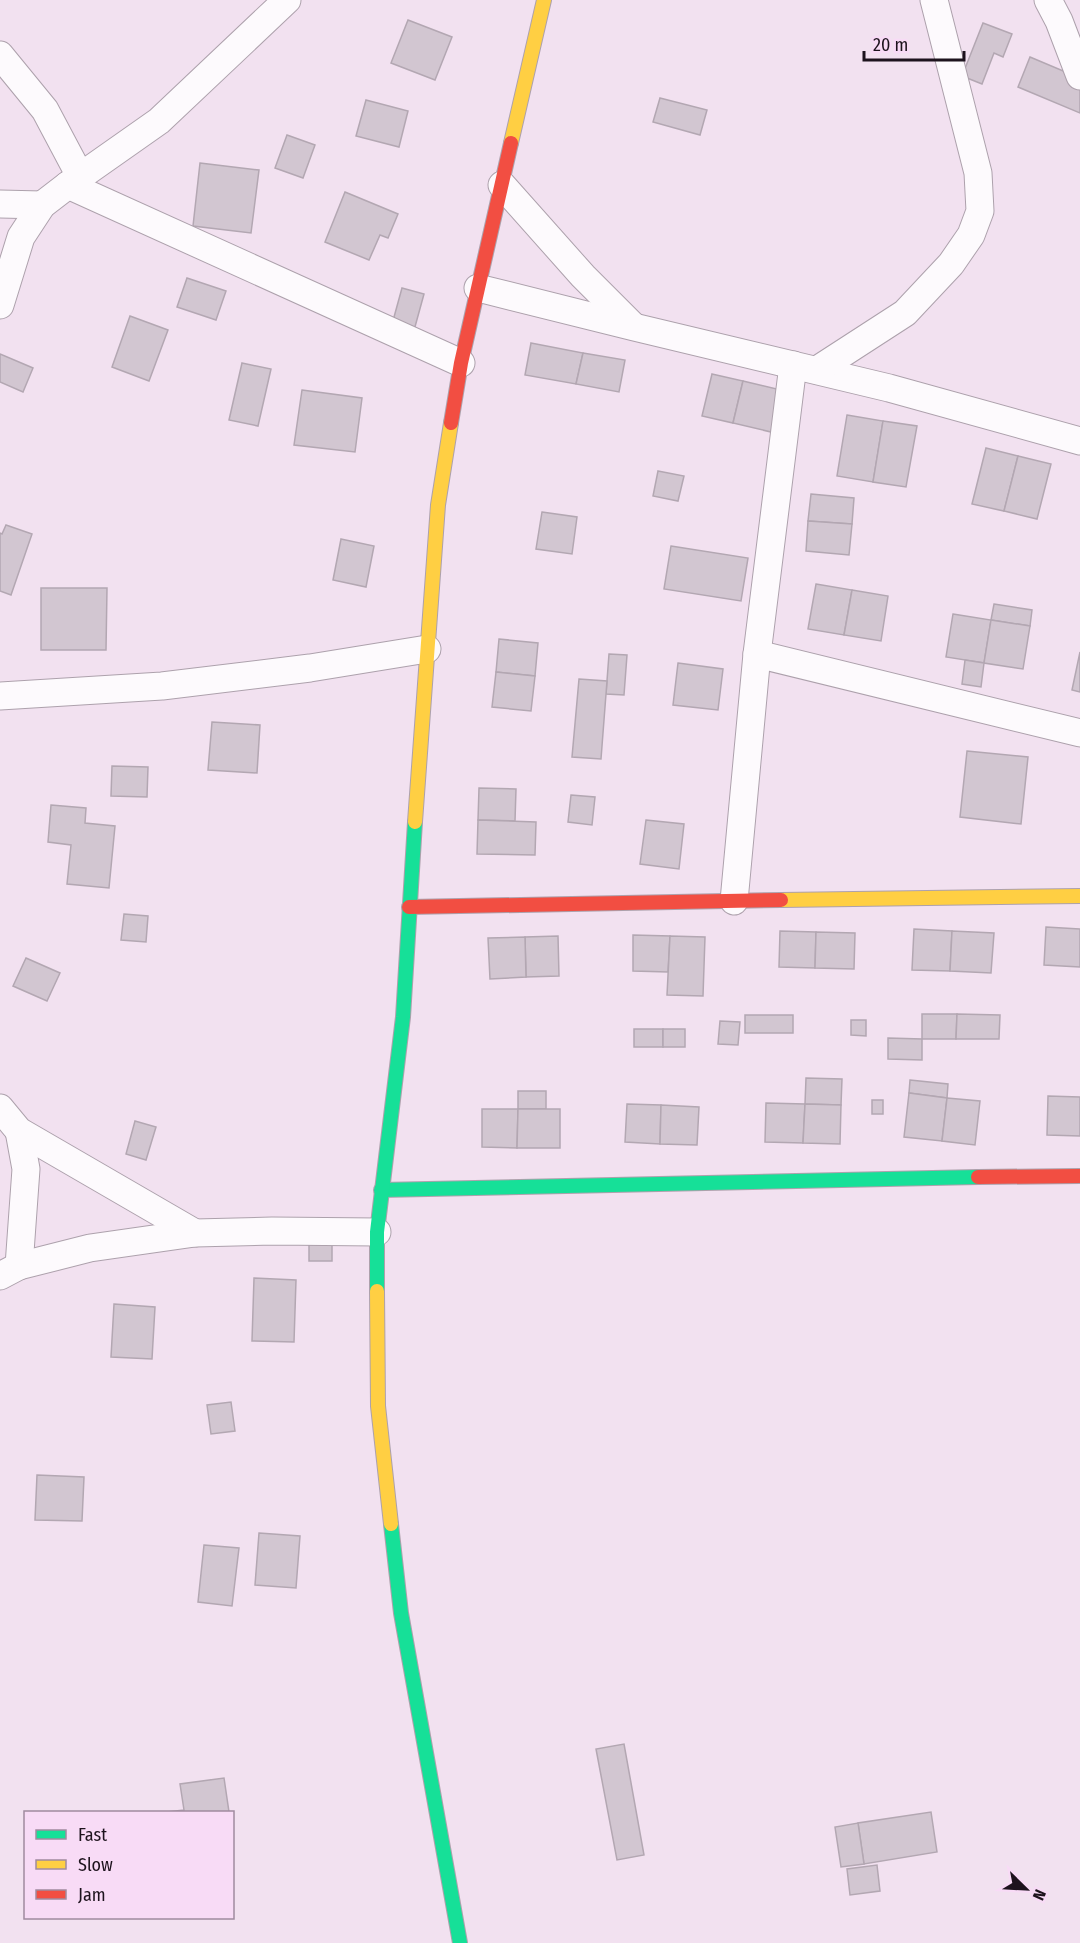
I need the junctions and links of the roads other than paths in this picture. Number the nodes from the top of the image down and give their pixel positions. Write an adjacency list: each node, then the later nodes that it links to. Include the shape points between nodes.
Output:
1 (287, 0): 7 (street, via 159,121)
2 (934, 0): 15 (street, via 978,173 980,211 971,235 951,264 905,313)
3 (1048, 0): 6 (street)
4 (542, 1): 8 (street)
5 (0, 56): 7 (street, via 45,110)
6 (1080, 76)
7 (74, 180): 10 (street); 14 (street)
8 (502, 185): 11 (street); 13 (street)
9 (0, 204): 10 (street)
10 (42, 205): 12 (street, via 21,237)
11 (478, 288): 13 (street); 14 (street)
12 (0, 305)
13 (634, 327): 15 (street)
14 (461, 363): 17 (street, via 438,505)
15 (805, 368): 16 (street); 18 (street)
16 (1080, 441)
17 (428, 649): 19 (street, via 162,686); 23 (street)
18 (757, 654): 20 (street); 22 (street)
19 (0, 696)
20 (1080, 733)
21 (1080, 896): 22 (street)
22 (734, 901): 23 (street)
23 (409, 907): 27 (street, via 403,1017)
24 (0, 1108): 25 (street)
25 (18, 1131): 29 (street); 30 (street, via 26,1169)
26 (1080, 1176): 27 (street)
27 (381, 1190): 28 (street)
28 (377, 1232): 29 (street); 31 (street, via 378,1407 401,1613)
29 (195, 1233): 30 (street, via 90,1248)
30 (10, 1271)
31 (460, 1943)

